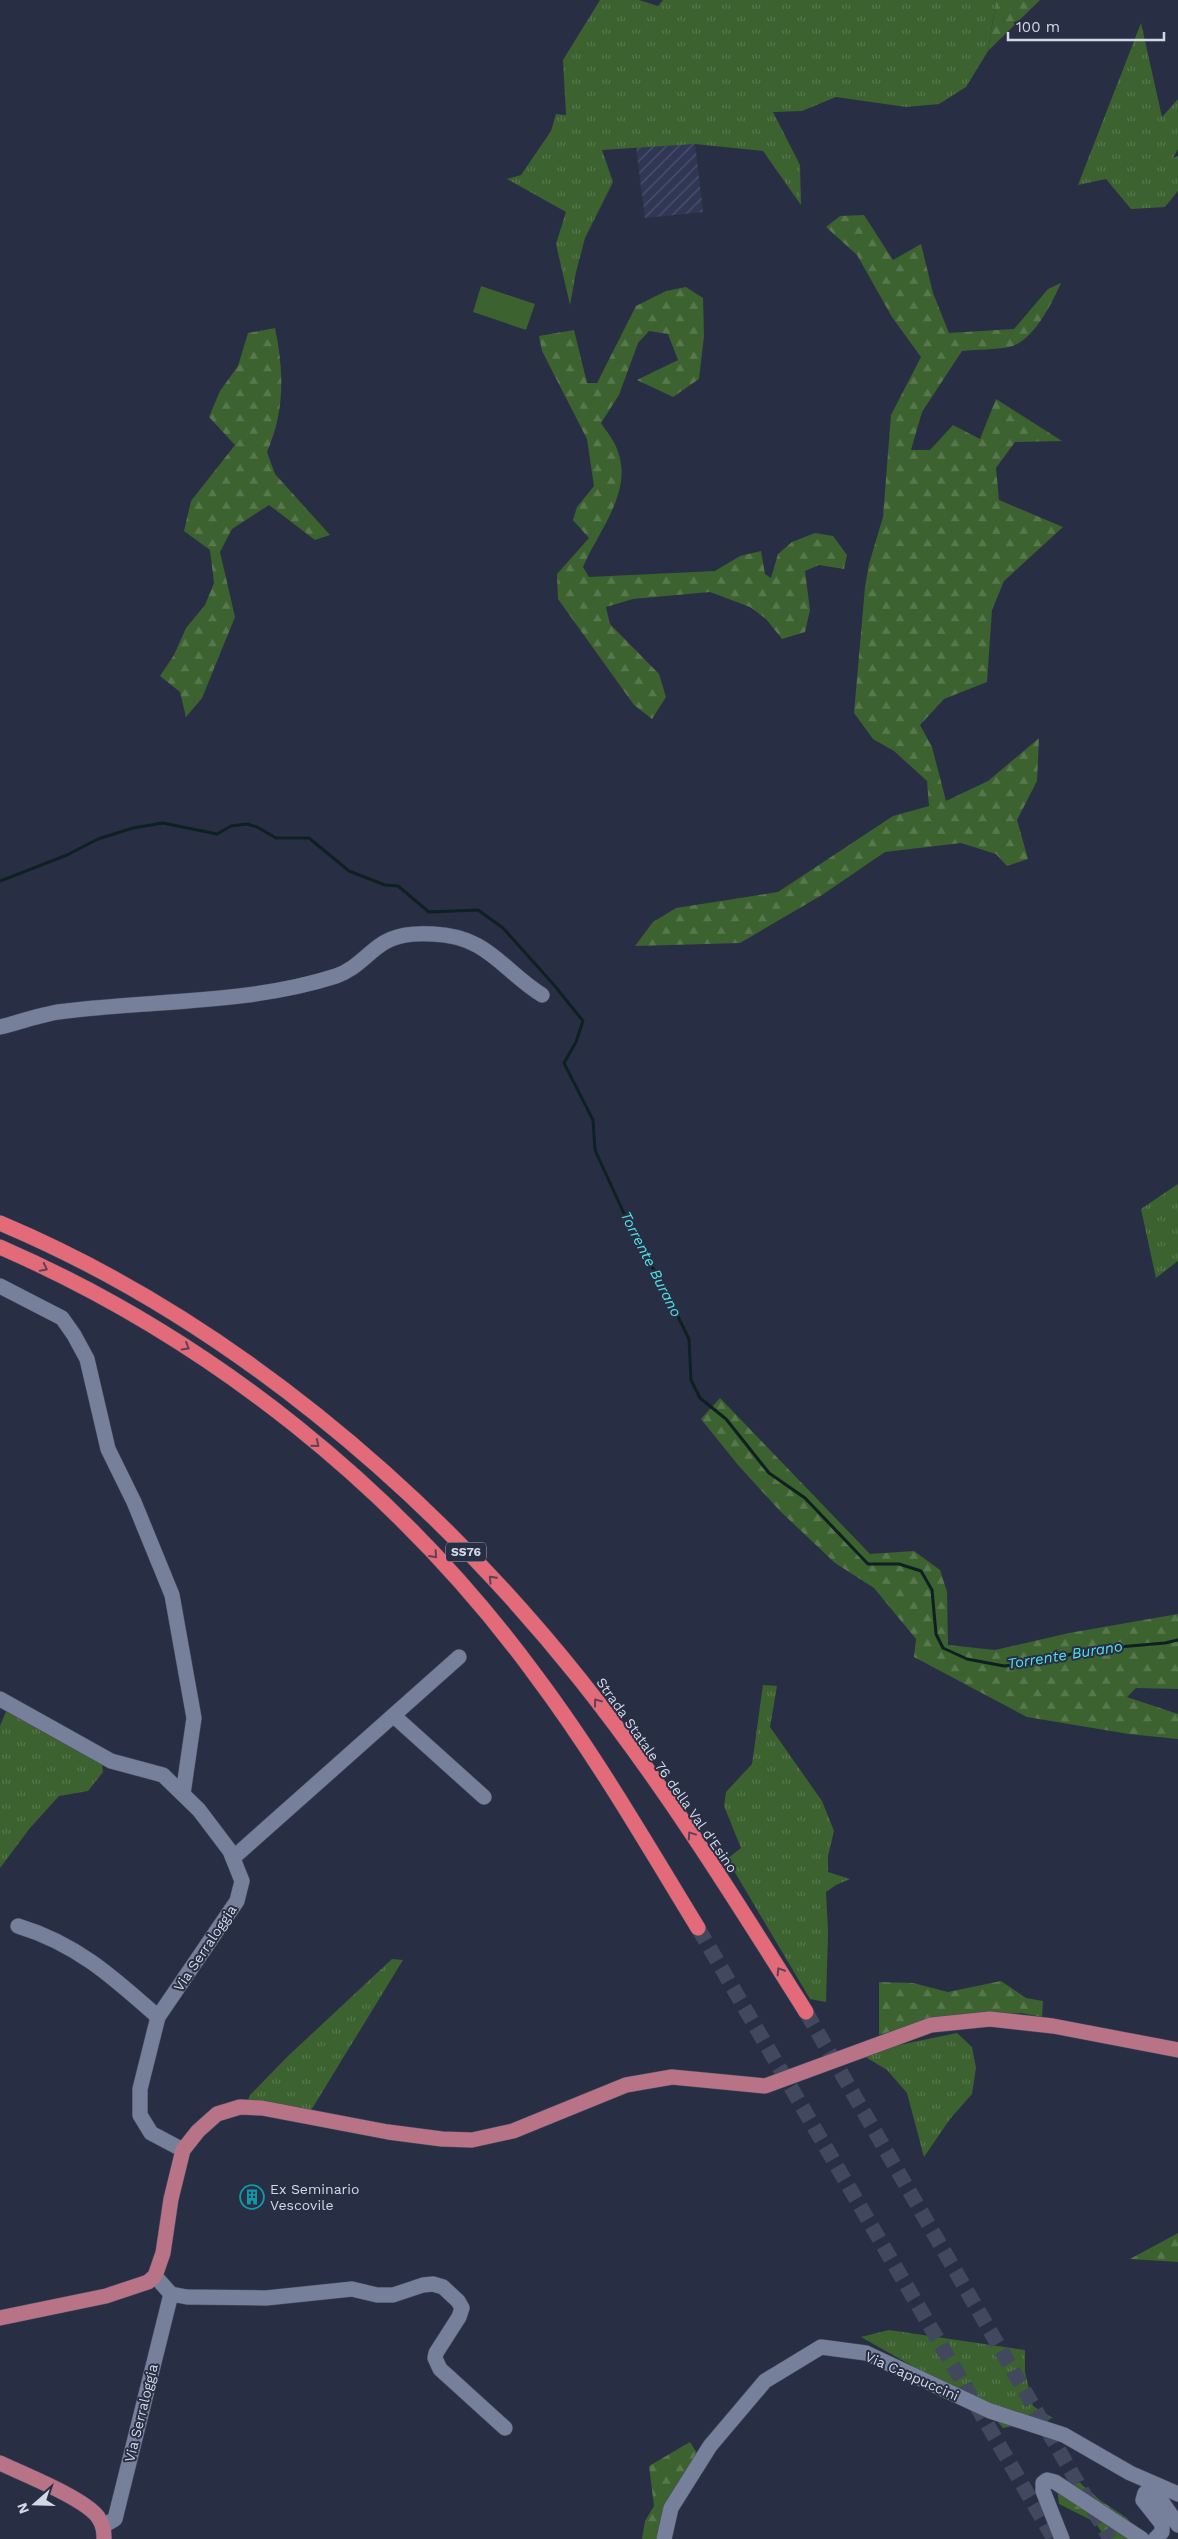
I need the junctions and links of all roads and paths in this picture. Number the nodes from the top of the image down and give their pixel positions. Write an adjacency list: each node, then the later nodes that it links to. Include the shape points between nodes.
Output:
1 (542, 996): 2 (street, via 489,951 470,941 435,934 408,934 380,946 358,966 302,986 65,1011)
2 (0, 1027)
3 (0, 1223): 14 (highway, Strada Statale 76 della Val d'Esino / SS76, one-way to 3, via 744,1913 631,1747 528,1616 442,1526 351,1442 252,1366 183,1320 73,1256)
4 (0, 1247): 13 (highway, SS76, one-way to 13, via 114,1304 202,1357 259,1397 340,1463 418,1537 473,1599 560,1709 613,1788)
5 (0, 1286): 9 (street, via 62,1318 74,1335 86,1359 108,1449 134,1502 172,1595 194,1718)
6 (459, 1657): 8 (street)
7 (0, 1699): 9 (street, Via Serraloggia, via 111,1761 163,1775)
8 (394, 1716): 10 (street); 11 (street)
9 (183, 1794): 11 (street, Via Serraloggia, via 199,1810)
10 (484, 1797)
11 (233, 1858): 15 (street, Via Serraloggia, via 242,1881 237,1901)
12 (18, 1926): 15 (street, via 70,1947 104,1970)
13 (698, 1928)
14 (806, 2012)
15 (158, 2017): 17 (street, Via Serraloggia, via 140,2089 140,2115 151,2133)
16 (1178, 2050): 17 (main road, via 1053,2026 990,2019 930,2025 765,2086 672,2077 626,2085 513,2131 472,2140 388,2132 262,2108 240,2107 217,2114)
17 (183, 2150): 18 (main road)
18 (156, 2276): 19 (street); 20 (main road, via 128,2290)
19 (171, 2294): 21 (street, via 266,2298 352,2289 393,2295 433,2284 443,2288 462,2308 436,2353 440,2369); 25 (street, Via Serraloggia, via 115,2519)
20 (0, 2318)
21 (505, 2428)
22 (0, 2463): 25 (main road, Via Serraloggia, via 80,2503 96,2515)
23 (1178, 2494): 26 (street, Via Cappuccini, via 1130,2473 1064,2435 990,2411 866,2353 821,2347 765,2381 710,2446 671,2508)
24 (1178, 2525): 29 (street, via 1160,2499 1145,2493 1143,2500 1162,2524 1162,2532)
25 (104, 2533)
26 (664, 2539)
27 (1062, 2539): 28 (street, via 1043,2491 1042,2482 1047,2480 1055,2482)
28 (1142, 2539)
29 (1156, 2539)

